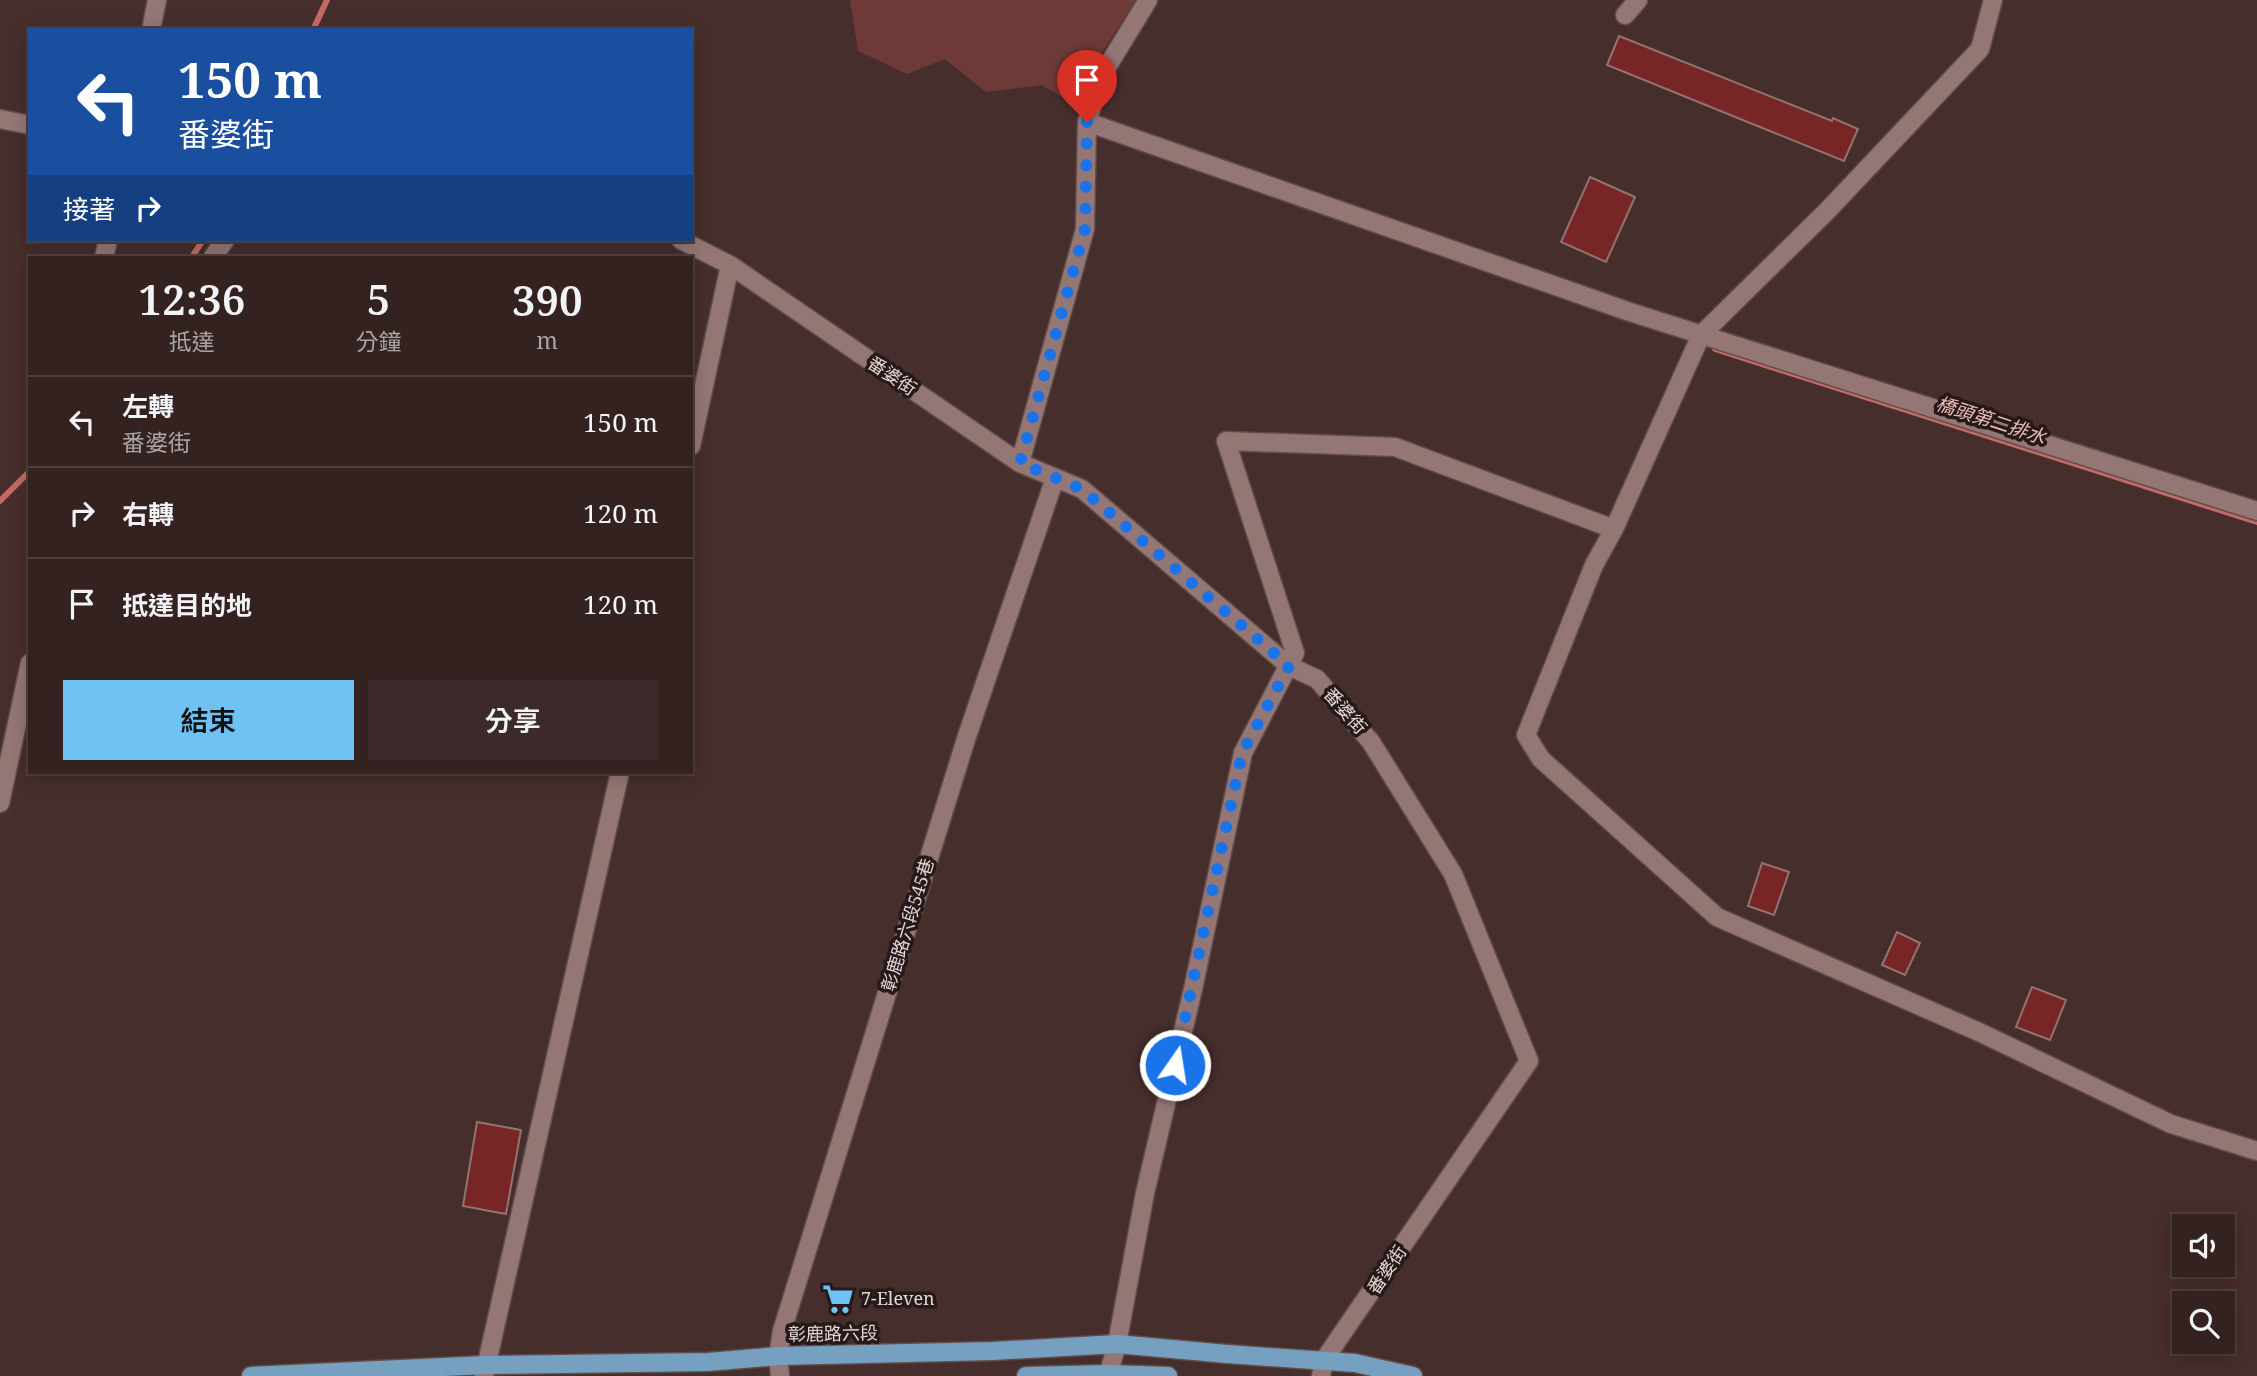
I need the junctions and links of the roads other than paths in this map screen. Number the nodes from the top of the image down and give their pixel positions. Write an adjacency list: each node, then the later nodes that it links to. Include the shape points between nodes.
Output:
1 (157, 0): 6 (street)
2 (1149, 0): 8 (street, via 1101,77)
3 (1639, 0): 5 (street)
4 (1993, 0): 12 (street, via 1980,49 1828,210)
5 (1625, 15)
6 (151, 28)
7 (0, 119): 9 (street)
8 (1087, 122): 12 (street); 14 (street, via 1085,229)
9 (28, 125)
10 (685, 242): 11 (street, 番婆街)
11 (730, 265): 13 (street); 14 (street, 番婆街)
12 (1701, 335): 16 (street); 17 (street)
13 (693, 437)
14 (1020, 463): 15 (street, 番婆街)
15 (1055, 478): 18 (street, 番婆街, via 1082,489); 24 (street, 彰鹿路六段545巷, via 963,749)
16 (2257, 510)
17 (1614, 529): 18 (street, via 1395,447 1226,441 1295,653); 22 (street, via 1594,565 1526,735 1541,759 1717,917 1979,1032 2171,1124)
18 (1289, 666): 23 (street, via 1242,753 1145,1193); 25 (street, 番婆街, via 1317,680 1371,741 1453,874 1529,1061)
19 (28, 672): 21 (street)
20 (620, 774): 26 (street)
21 (0, 803)
22 (2257, 1151)
23 (1117, 1344): 24 (main road, 彰鹿路六段, via 993,1352); 25 (main road, 彰鹿路六段); 27 (street)
24 (778, 1356): 26 (main road, 彰鹿路六段); 29 (street, 彰鹿路六段545巷)
25 (1322, 1368): 32 (main road, 彰鹿路六段, via 1355,1363)
26 (485, 1370): 28 (main road, 彰鹿路六段)
27 (1108, 1375): 30 (main road); 31 (main road)
28 (251, 1376)
29 (780, 1376)
30 (1026, 1376)
31 (1168, 1376)
32 (1413, 1376)

